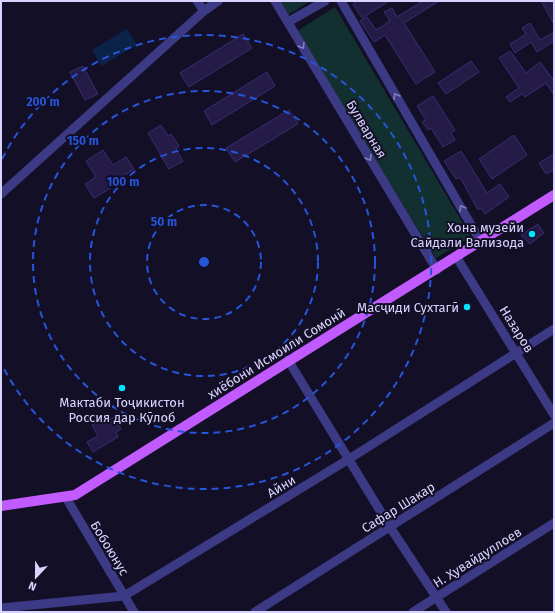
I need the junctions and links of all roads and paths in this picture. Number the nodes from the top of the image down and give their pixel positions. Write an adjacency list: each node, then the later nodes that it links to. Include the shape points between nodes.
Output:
1 (197, 1): 6 (street)
2 (218, 1): 6 (street)
3 (275, 1): 7 (street, Булварная)
4 (325, 1): 7 (street)
5 (341, 1): 10 (street, one-way to 5)
6 (204, 11): 8 (street)
7 (288, 22): 12 (street, Булварная, one-way to 12)
8 (1, 194)
9 (554, 195): 10 (main road, хиёбони Исмоили Сомонӣ)
10 (482, 242): 11 (main road, хиёбони Исмоили Сомонӣ)
11 (457, 258): 12 (main road, хиёбони Исмоили Сомонӣ); 14 (street, Назаров)
12 (437, 270): 15 (main road, хиёбони Исмоили Сомонӣ)
13 (554, 329): 14 (street, Айни)
14 (517, 354): 16 (street, Назаров); 18 (street, Айни)
15 (288, 360): 18 (street); 19 (main road, хиёбони Исмоили Сомонӣ, via 75,495)
16 (554, 415)
17 (554, 423): 22 (street, Сафар Шакар)
18 (349, 459): 22 (street); 23 (street, Айни)
19 (65, 496): 20 (main road, хиёбони Исмоили Сомонӣ); 23 (street, Бобоюнус)
20 (1, 506)
21 (554, 523): 24 (street, Н. Ҳувайдуллоев)
22 (390, 527): 24 (street); 27 (street, Сафар Шакар)
23 (124, 596): 25 (street, Айни); 26 (street, Бобоюнус)
24 (437, 597): 28 (street, Н. Ҳувайдуллоев); 29 (street)
25 (1, 608)
26 (134, 612)
27 (255, 612)
28 (413, 612)
29 (446, 612)

